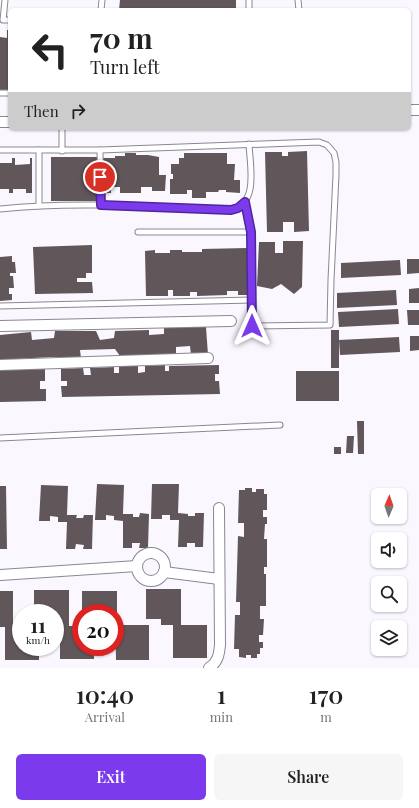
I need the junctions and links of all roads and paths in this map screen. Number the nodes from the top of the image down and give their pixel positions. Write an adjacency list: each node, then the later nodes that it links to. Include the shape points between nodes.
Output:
1 (5, 0): 2 (lane, via 2,20)
2 (8, 20)
3 (62, 130): 8 (lane)
4 (249, 144): 7 (lane); 9 (lane, via 251,185); 15 (lane, via 327,144 334,153 336,175 330,325 252,326)
5 (0, 150): 6 (lane)
6 (39, 150): 8 (lane); 11 (lane)
7 (100, 150): 8 (lane); 10 (lane)
8 (62, 151)
9 (245, 202): 10 (lane, via 231,210); 14 (lane)
10 (101, 205): 11 (lane)
11 (39, 206): 12 (lane)
12 (0, 209)
13 (138, 232): 14 (lane)
14 (251, 232): 15 (lane)
15 (252, 300): 16 (lane)
16 (0, 306)
17 (231, 321): 18 (street)
18 (0, 326)
19 (208, 358): 20 (street)
20 (0, 365)
21 (280, 425): 22 (lane)
22 (0, 438)
23 (219, 508): 27 (street)
24 (137, 566): 25 (street, via 141,578 150,581 158,579); 25 (street, via 141,557 154,554 162,559); 26 (street)
25 (164, 572): 27 (street)
26 (0, 575)
27 (219, 579): 28 (street, via 219,657)
28 (209, 668)

